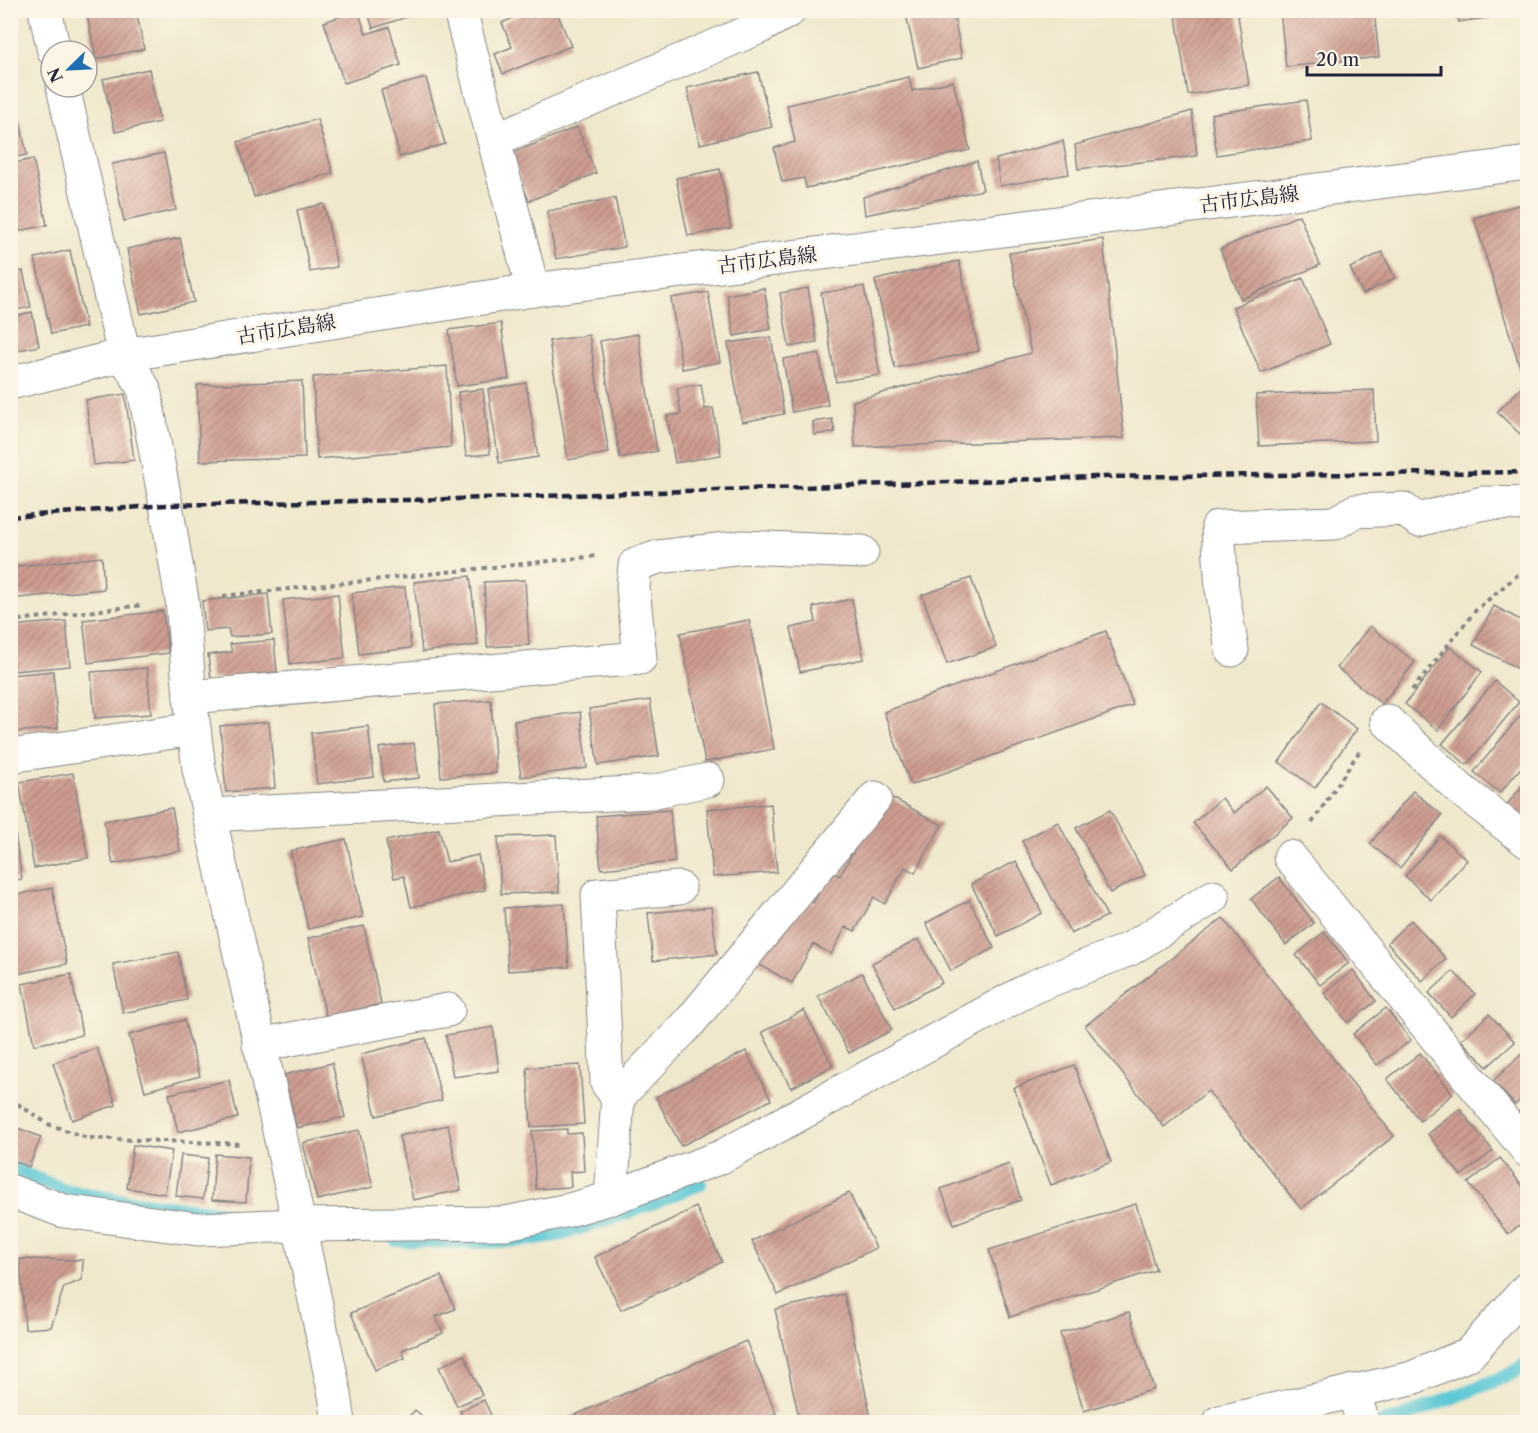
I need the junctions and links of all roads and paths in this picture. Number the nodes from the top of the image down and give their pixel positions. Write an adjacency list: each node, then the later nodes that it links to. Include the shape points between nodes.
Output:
1 (45, 10): 4 (street)
2 (460, 10): 6 (street)
3 (790, 10): 6 (street, via 760,27)
4 (51, 39)
5 (66, 99): 9 (street)
6 (494, 140): 8 (street)
7 (1527, 163): 8 (street, 古市広島線)
8 (533, 290): 9 (street, 古市広島線)
9 (124, 355): 10 (street, 古市広島線); 14 (street, via 144,389)
10 (10, 383)
11 (1527, 504): 16 (street, via 1483,503 1418,520 1403,509 1355,511 1335,523 1218,527 1222,589)
12 (862, 552): 13 (street, via 743,547 658,557)
13 (635, 565): 14 (path, via 615,554); 17 (street, via 633,587 640,658)
14 (182, 600): 15 (path); 17 (street)
15 (10, 621)
16 (1232, 650)
17 (190, 697): 19 (street)
18 (1387, 721): 24 (street, via 1461,790)
19 (194, 729): 20 (street); 23 (street)
20 (10, 756)
21 (708, 780): 23 (street, via 651,792)
22 (875, 798): 30 (street, via 689,1023)
23 (209, 815): 29 (street)
24 (1527, 842)
25 (1290, 857): 33 (street)
26 (679, 888): 30 (street, via 598,895 607,1083)
27 (1213, 897): 35 (street, via 1130,949 1035,986 722,1157)
28 (448, 1010): 29 (street)
29 (260, 1046): 32 (street)
30 (618, 1097): 35 (street)
31 (10, 1099): 32 (path, via 48,1124 87,1138)
32 (282, 1144): 36 (street)
33 (1527, 1151)
34 (10, 1191): 36 (street, via 64,1211 198,1229)
35 (611, 1198): 36 (street, via 506,1223)
36 (299, 1225): 39 (street)
37 (1527, 1288): 38 (street, via 1469,1354 1412,1378)
38 (1353, 1391): 40 (street); 41 (street)
39 (339, 1422)
40 (1221, 1422)
41 (1363, 1422)

